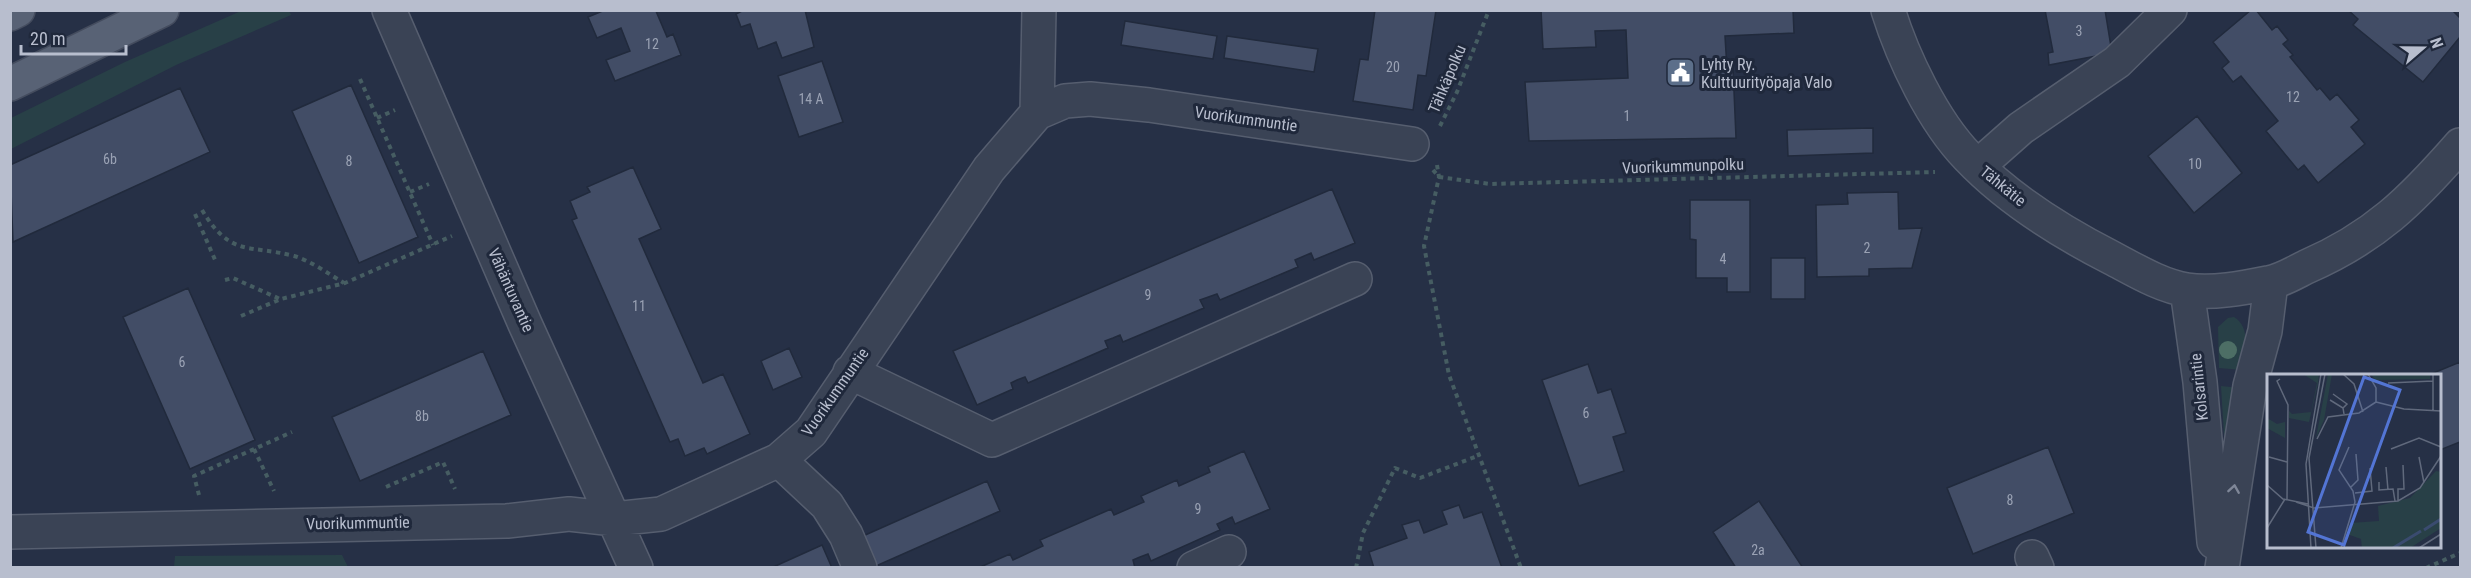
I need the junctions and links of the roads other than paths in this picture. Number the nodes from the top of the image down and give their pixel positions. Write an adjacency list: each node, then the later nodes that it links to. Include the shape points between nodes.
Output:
1 (18, 10): 7 (main road)
2 (162, 10): 8 (main road)
3 (389, 10): 18 (street, Vähäntuvantie)
4 (1039, 10): 9 (street)
5 (1888, 10): 12 (street, Tähkätie, via 1935,115)
6 (2170, 10): 12 (street, via 2117,62)
7 (10, 14)
8 (10, 84)
9 (1037, 113): 10 (street, Vuorikummuntie, via 1065,101 1090,99); 16 (street, Vuorikummuntie, via 989,169)
10 (1412, 144)
11 (2460, 146): 14 (street, via 2386,222 2341,252)
12 (1973, 161): 15 (street, Tähkätie, via 2016,199 2088,246 2163,283)
13 (1355, 279): 16 (street, via 992,440)
14 (2271, 283): 15 (street); 25 (street, one-way to 14, via 2250,386 2265,332)
15 (2187, 290): 24 (street, Kolsarintie, via 2200,382)
16 (850, 372): 17 (street, Vuorikummuntie, via 811,432)
17 (779, 460): 18 (street, Vuorikummuntie, via 661,514); 22 (street, via 827,505)
18 (614, 519): 19 (street, Vuorikummuntie, via 569,514 507,521); 21 (street, Vähäntuvantie)
19 (10, 532)
20 (1229, 552): 23 (street)
21 (636, 567)
22 (860, 567)
23 (1194, 567)
24 (2216, 567)
25 (2222, 567)

